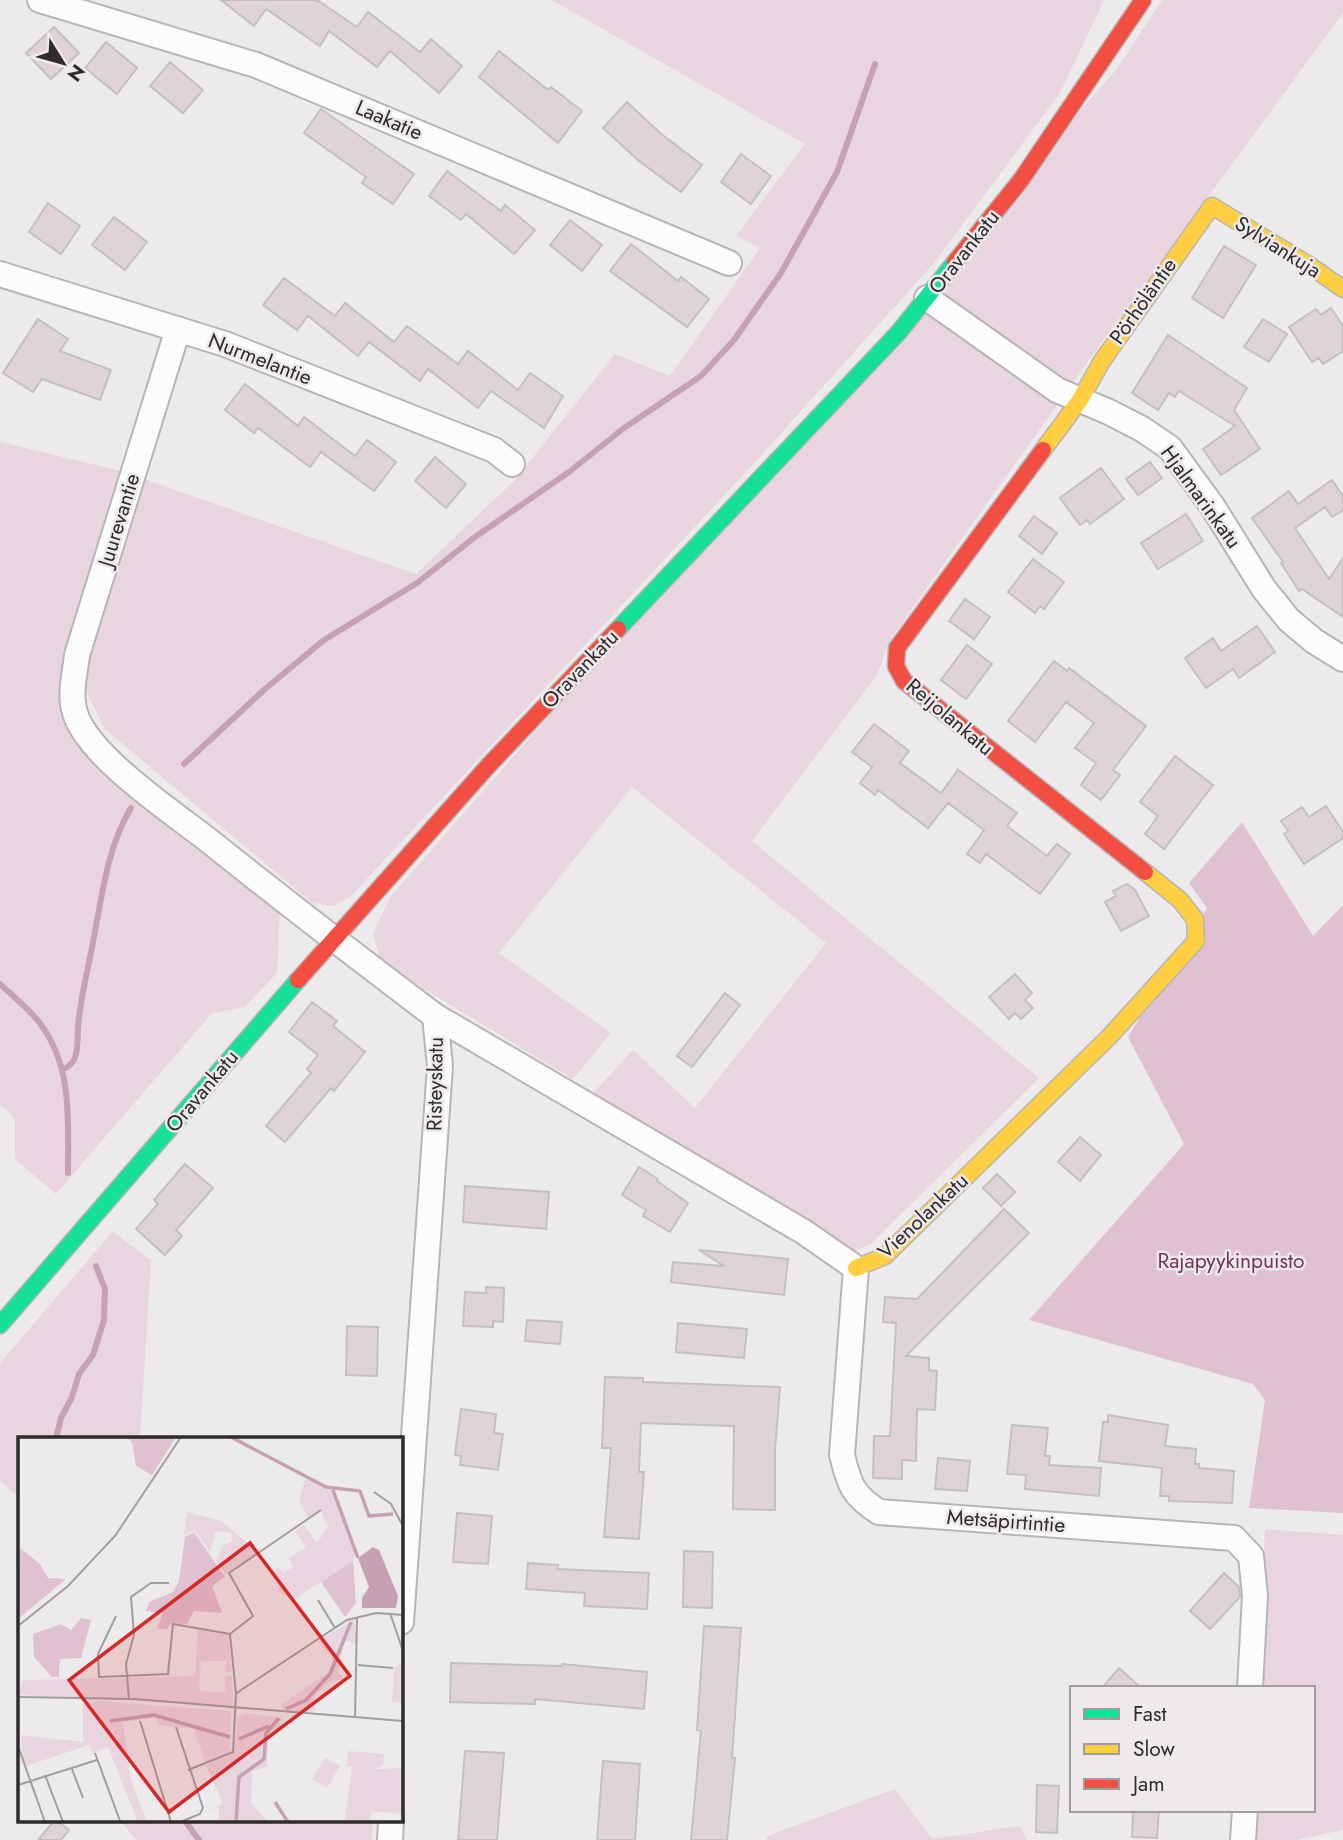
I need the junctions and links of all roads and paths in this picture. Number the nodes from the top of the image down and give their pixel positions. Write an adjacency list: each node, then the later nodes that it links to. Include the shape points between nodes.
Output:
1 (40, 0): 4 (street, Laakatie, via 301,82)
2 (1143, 0): 7 (street, Oravankatu, via 1021,180)
3 (1212, 206): 6 (street, Sylviankuja); 9 (street, Pörhöläntie, via 1102,361)
4 (729, 263)
5 (0, 274): 8 (street, Nurmelantie)
6 (1343, 289)
7 (928, 298): 9 (street, Hjalmarinkatu, via 1057,390); 14 (street, Oravankatu, via 489,765)
8 (178, 329): 10 (street, Nurmelantie, via 494,450); 12 (street, Juurevantie, via 77,655 72,691)
9 (1080, 400): 11 (street, Hjalmarinkatu, via 1142,429 1170,448 1289,620); 13 (street, Reijolankatu, via 897,648 896,666 904,681 1107,840 1180,900)
10 (512, 464)
11 (1343, 659)
12 (75, 714): 14 (street, Risteyskatu, via 89,738 120,770)
13 (1195, 919): 16 (street, Vienolankatu, via 1196,941 1109,1037 885,1256)
14 (333, 939): 15 (street, Risteyskatu); 17 (street, Oravankatu)
15 (435, 1016): 16 (street, Vienolankatu, via 804,1232); 18 (street, Risteyskatu, via 440,1066)
16 (856, 1268): 19 (street, Metsäpirtintie, via 842,1455 849,1484 862,1501 879,1512 1234,1538 1251,1556 1255,1595)
17 (0, 1325)
18 (402, 1608)
19 (1250, 1686)
20 (1245, 1812): 23 (street)
21 (391, 1822): 22 (street)
22 (390, 1840)
23 (1243, 1840)

